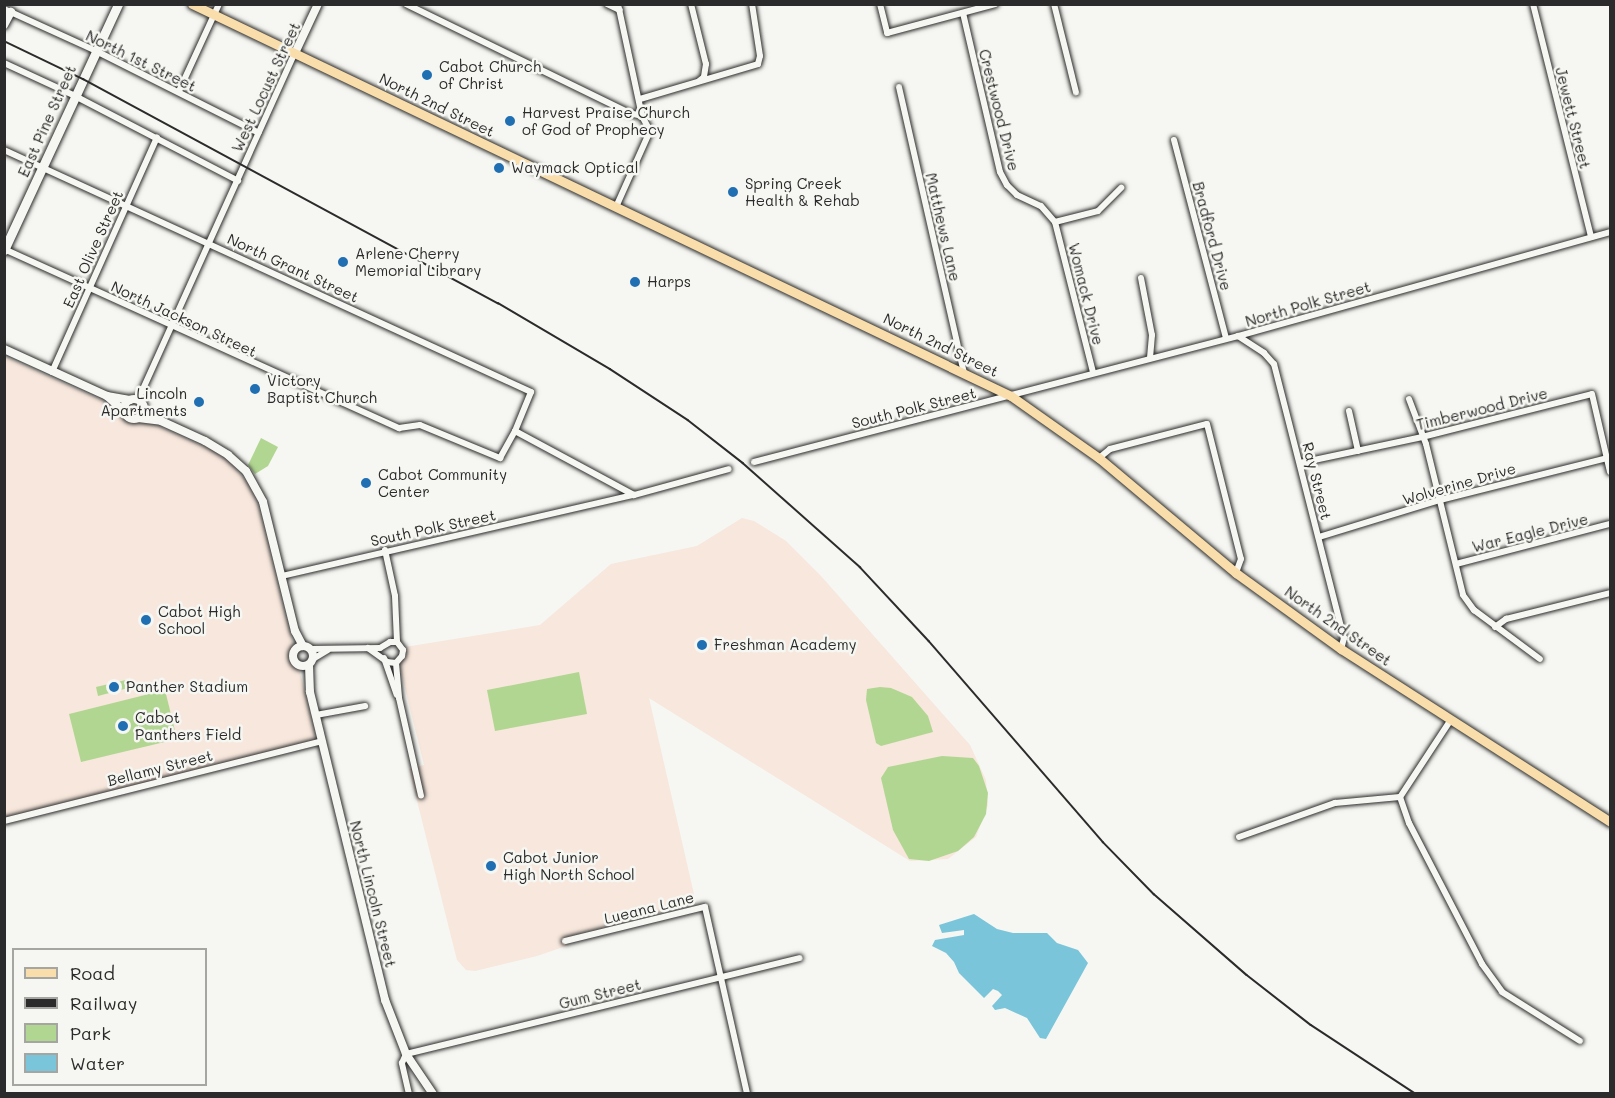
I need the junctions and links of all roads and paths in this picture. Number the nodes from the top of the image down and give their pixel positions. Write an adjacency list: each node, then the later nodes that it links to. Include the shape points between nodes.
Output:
1 (118, 4): 18 (main road, East Pine Street)
2 (192, 4): 16 (main road, North 2nd Street)
3 (219, 4): 16 (street)
4 (318, 4): 19 (street, West Locust Street)
5 (406, 4): 29 (street)
6 (607, 4): 13 (street)
7 (691, 4): 21 (street)
8 (752, 4): 22 (street, via 758,64)
9 (880, 4): 15 (street, via 887,33)
10 (995, 4): 15 (street)
11 (1054, 4): 26 (street)
12 (1533, 4): 41 (street, Jewett Street)
13 (619, 7): 28 (street)
14 (8, 11): 17 (street); 18 (street, North 1st Street)
15 (963, 13): 39 (street, Crestwood Drive, via 1000,172 1017,195 1041,206)
16 (214, 15): 19 (main road, North 2nd Street); 25 (street)
17 (4, 25)
18 (96, 51): 25 (street, North 1st Street); 27 (main road, East Pine Street)
19 (296, 53): 30 (street, West Locust Street); 38 (main road, North 2nd Street)
20 (4, 63): 27 (street)
21 (706, 64): 22 (street); 23 (street, via 704,76)
22 (721, 76): 23 (street)
23 (698, 81): 28 (street)
24 (898, 87): 53 (street, Matthews Lane)
25 (179, 92): 30 (street, North 1st Street)
26 (1076, 92)
27 (75, 96): 31 (street); 34 (main road, East Pine Street)
28 (640, 99): 29 (street)
29 (642, 116): 38 (street, via 650,131 648,139)
30 (260, 133): 35 (street, West Locust Street)
31 (157, 137): 35 (street); 37 (street, East Olive Street)
32 (1174, 140): 48 (street, Bradford Drive)
33 (4, 150): 34 (street, North Grant Street)
34 (43, 169): 37 (street, North Grant Street); 43 (main road, East Pine Street)
35 (238, 181): 42 (street, West Locust Street)
36 (1121, 188): 39 (street, via 1098,210)
37 (126, 206): 42 (street, North Grant Street); 45 (street, East Olive Street)
38 (616, 207): 53 (main road, North 2nd Street)
39 (1055, 222): 52 (street, Womack Drive)
40 (1611, 232): 41 (street, North Polk Street)
41 (1591, 237): 47 (street, North Polk Street)
42 (211, 243): 46 (street, West Locust Street); 62 (street, North Grant Street, via 531,392)
43 (4, 250): 45 (street, North Jackson Street)
44 (1141, 278): 50 (street, via 1152,335)
45 (88, 288): 46 (street, North Jackson Street); 51 (street, East Olive Street)
46 (171, 325): 57 (street, West Locust Street); 62 (street, North Jackson Street, via 399,428 420,424 500,458)
47 (1238, 336): 48 (street, North Polk Street); 68 (street, Ray Street, via 1274,364)
48 (1226, 338): 50 (street, North Polk Street)
49 (4, 349): 51 (street)
50 (1150, 357): 52 (street, North Polk Street)
51 (52, 372): 54 (street)
52 (1093, 372): 55 (street, North Polk Street)
53 (964, 373): 55 (main road, North 2nd Street)
54 (107, 396): 57 (street); 59 (street)
55 (1011, 396): 65 (main road, North 2nd Street); 67 (street, South Polk Street)
56 (1409, 399): 63 (street)
57 (137, 402): 59 (street, via 125,405); 60 (street, via 143,412); 61 (street)
58 (1349, 411): 64 (street)
59 (125, 412): 60 (street)
60 (138, 418): 61 (street)
61 (161, 421): 78 (street, via 217,447 246,471 263,502)
62 (515, 431): 71 (street)
63 (1422, 437): 64 (street, Timberwood Drive); 66 (street, Timberwood Drive, via 1592,394); 72 (street)
64 (1358, 451): 68 (street, Timberwood Drive)
65 (1099, 458): 77 (main road, North 2nd Street); 77 (street, via 1110,449 1207,424 1241,559)
66 (1607, 458): 70 (street, Timberwood Drive); 72 (street, Wolverine Drive)
67 (754, 462)
68 (1300, 463): 74 (street, Ray Street)
69 (729, 469): 71 (street, South Polk Street)
70 (1611, 472)
71 (634, 495): 75 (street, South Polk Street)
72 (1440, 500): 74 (street, Wolverine Drive); 76 (street)
73 (1611, 524): 76 (street, War Eagle Drive)
74 (1318, 537): 85 (street, Ray Street, via 1344,638)
75 (386, 550): 78 (street, South Polk Street); 81 (street, via 395,596)
76 (1456, 564): 80 (street, via 1463,595)
77 (1236, 573): 85 (main road, North 2nd Street)
78 (282, 576): 82 (street)
79 (1611, 593): 80 (street, via 1506,620)
80 (1495, 627): 88 (street)
81 (393, 642): 83 (street); 90 (street, via 403,653)
82 (304, 647): 86 (street); 89 (street); 89 (street, via 294,652 293,658 296,664)
83 (383, 647): 84 (street); 87 (street)
84 (368, 648): 86 (street); 87 (street)
85 (1341, 649): 94 (main road, North 2nd Street)
86 (328, 650): 89 (street)
87 (383, 657): 90 (street); 91 (street)
88 (1540, 659)
89 (308, 663): 93 (street, North Lincoln Street)
90 (396, 663): 91 (street)
91 (399, 698): 96 (street)
92 (365, 706): 93 (street)
93 (316, 716): 95 (street, North Lincoln Street)
94 (1450, 721): 97 (street); 99 (main road, North 2nd Street)
95 (322, 741): 98 (street, Bellamy Street); 105 (street, North Lincoln Street, via 386,999)
96 (421, 796)
97 (1400, 797): 100 (street, via 1335,803); 104 (street, via 1409,823 1482,964 1502,992)
98 (4, 821)
99 (1611, 822)
100 (1239, 837)
101 (565, 941): 103 (street, Lueana Lane, via 705,907)
102 (799, 958): 103 (street, Gum Street)
103 (721, 976): 105 (street, Gum Street); 108 (street)
104 (1580, 1041)
105 (406, 1054): 106 (street, via 402,1063); 107 (street, North Lincoln Street)
106 (409, 1094)
107 (433, 1094)
108 (747, 1094)

